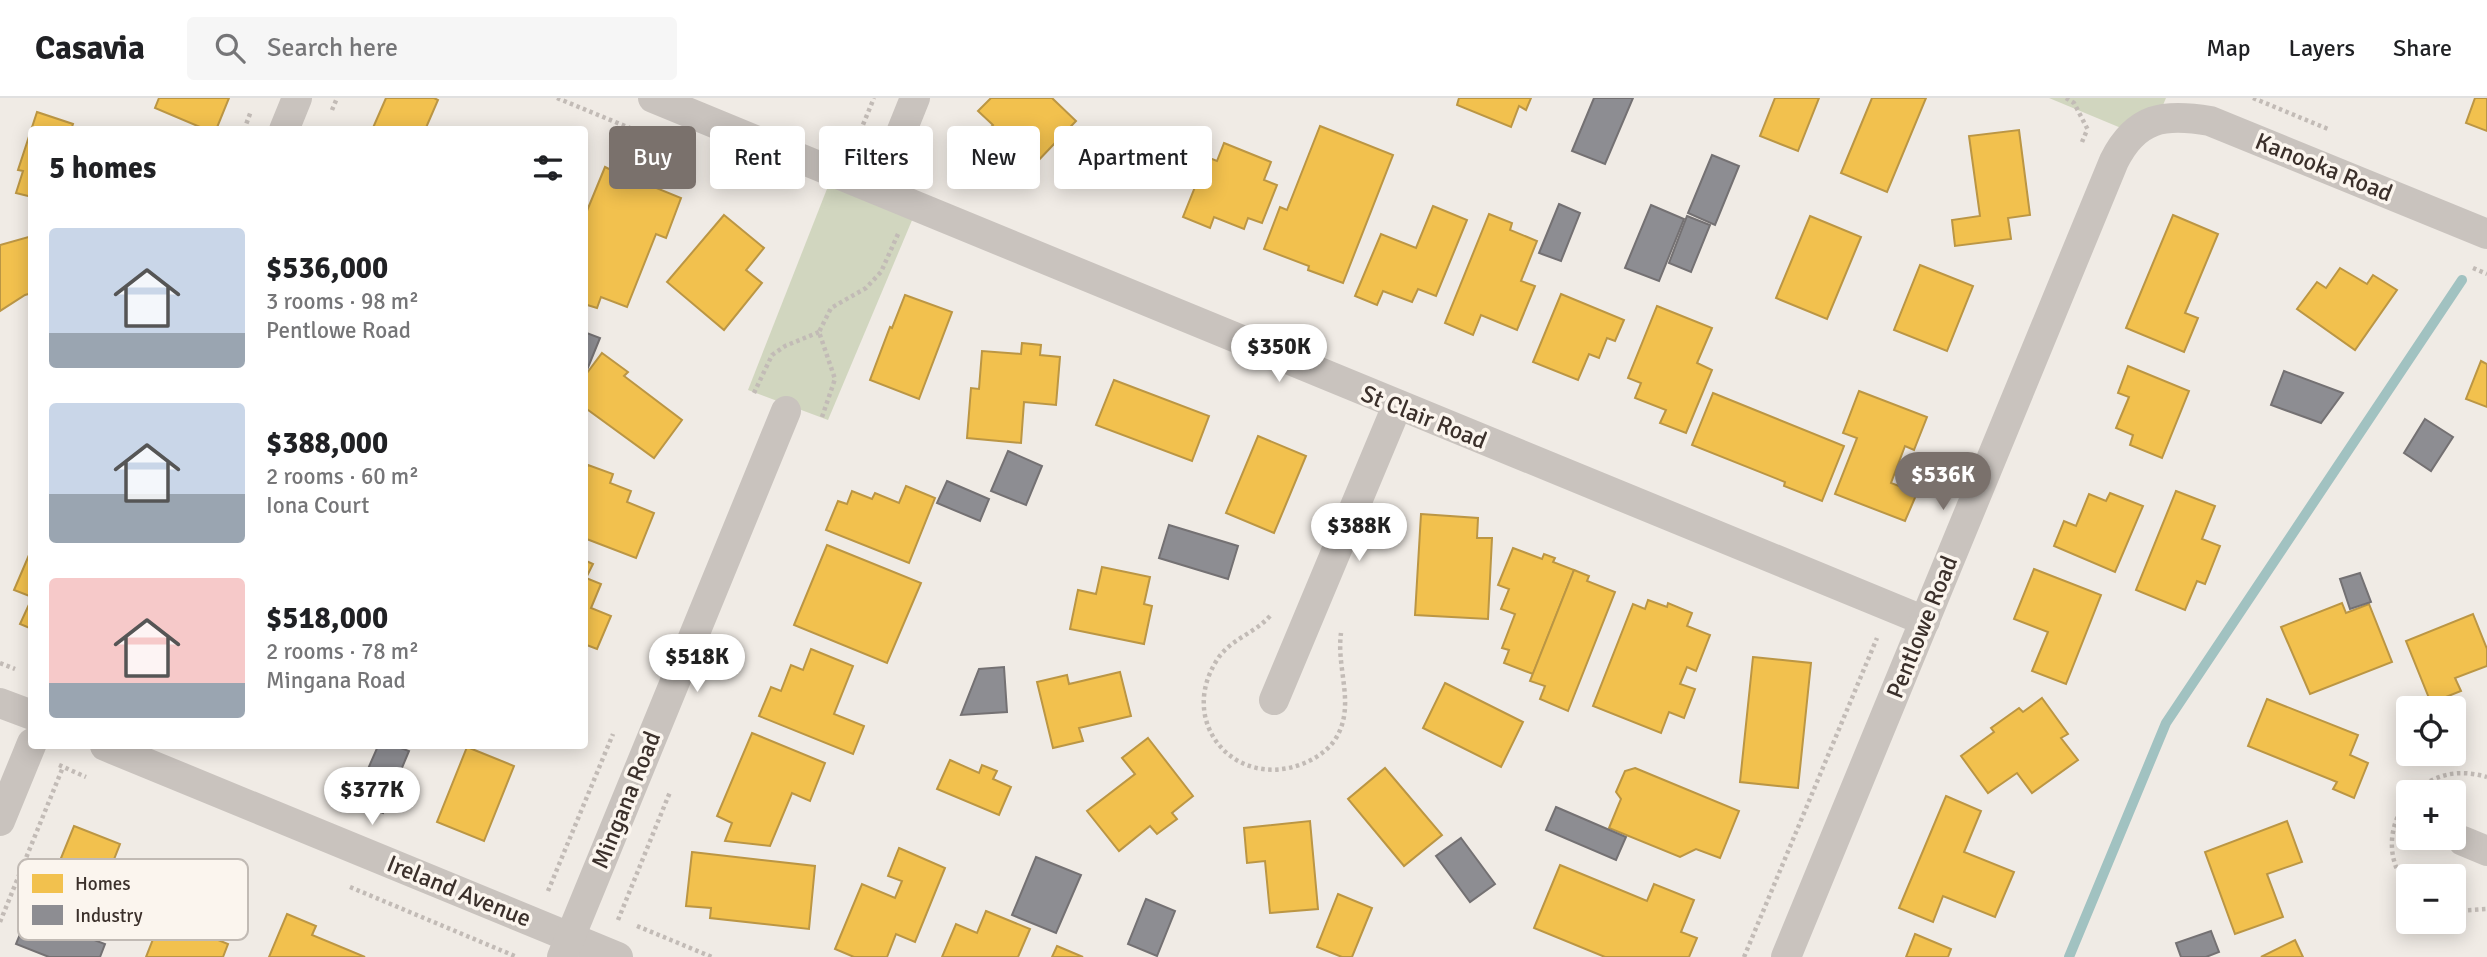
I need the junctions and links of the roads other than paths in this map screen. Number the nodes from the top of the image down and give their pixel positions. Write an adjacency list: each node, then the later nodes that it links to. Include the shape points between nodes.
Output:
1 (297, 98): 5 (street)
2 (653, 98): 6 (street, St Clair Road)
3 (915, 98): 6 (street)
4 (2158, 119): 7 (street, Kanooka Road, via 2192,118 2227,127); 10 (street, Pentlowe Road, via 2136,130 2114,161)
5 (286, 126)
6 (878, 190): 8 (street, St Clair Road)
7 (2487, 234)
8 (1397, 406): 10 (street, St Clair Road); 11 (street)
9 (786, 411): 17 (street, Mingana Road)
10 (1925, 621): 19 (street, Pentlowe Road)
11 (1274, 700)
12 (0, 702): 13 (street)
13 (28, 713)
14 (30, 749): 16 (street)
15 (112, 749): 17 (street, Ireland Avenue)
16 (0, 821)
17 (566, 947): 18 (street, Ireland Avenue)
18 (618, 957)
19 (1786, 957)

